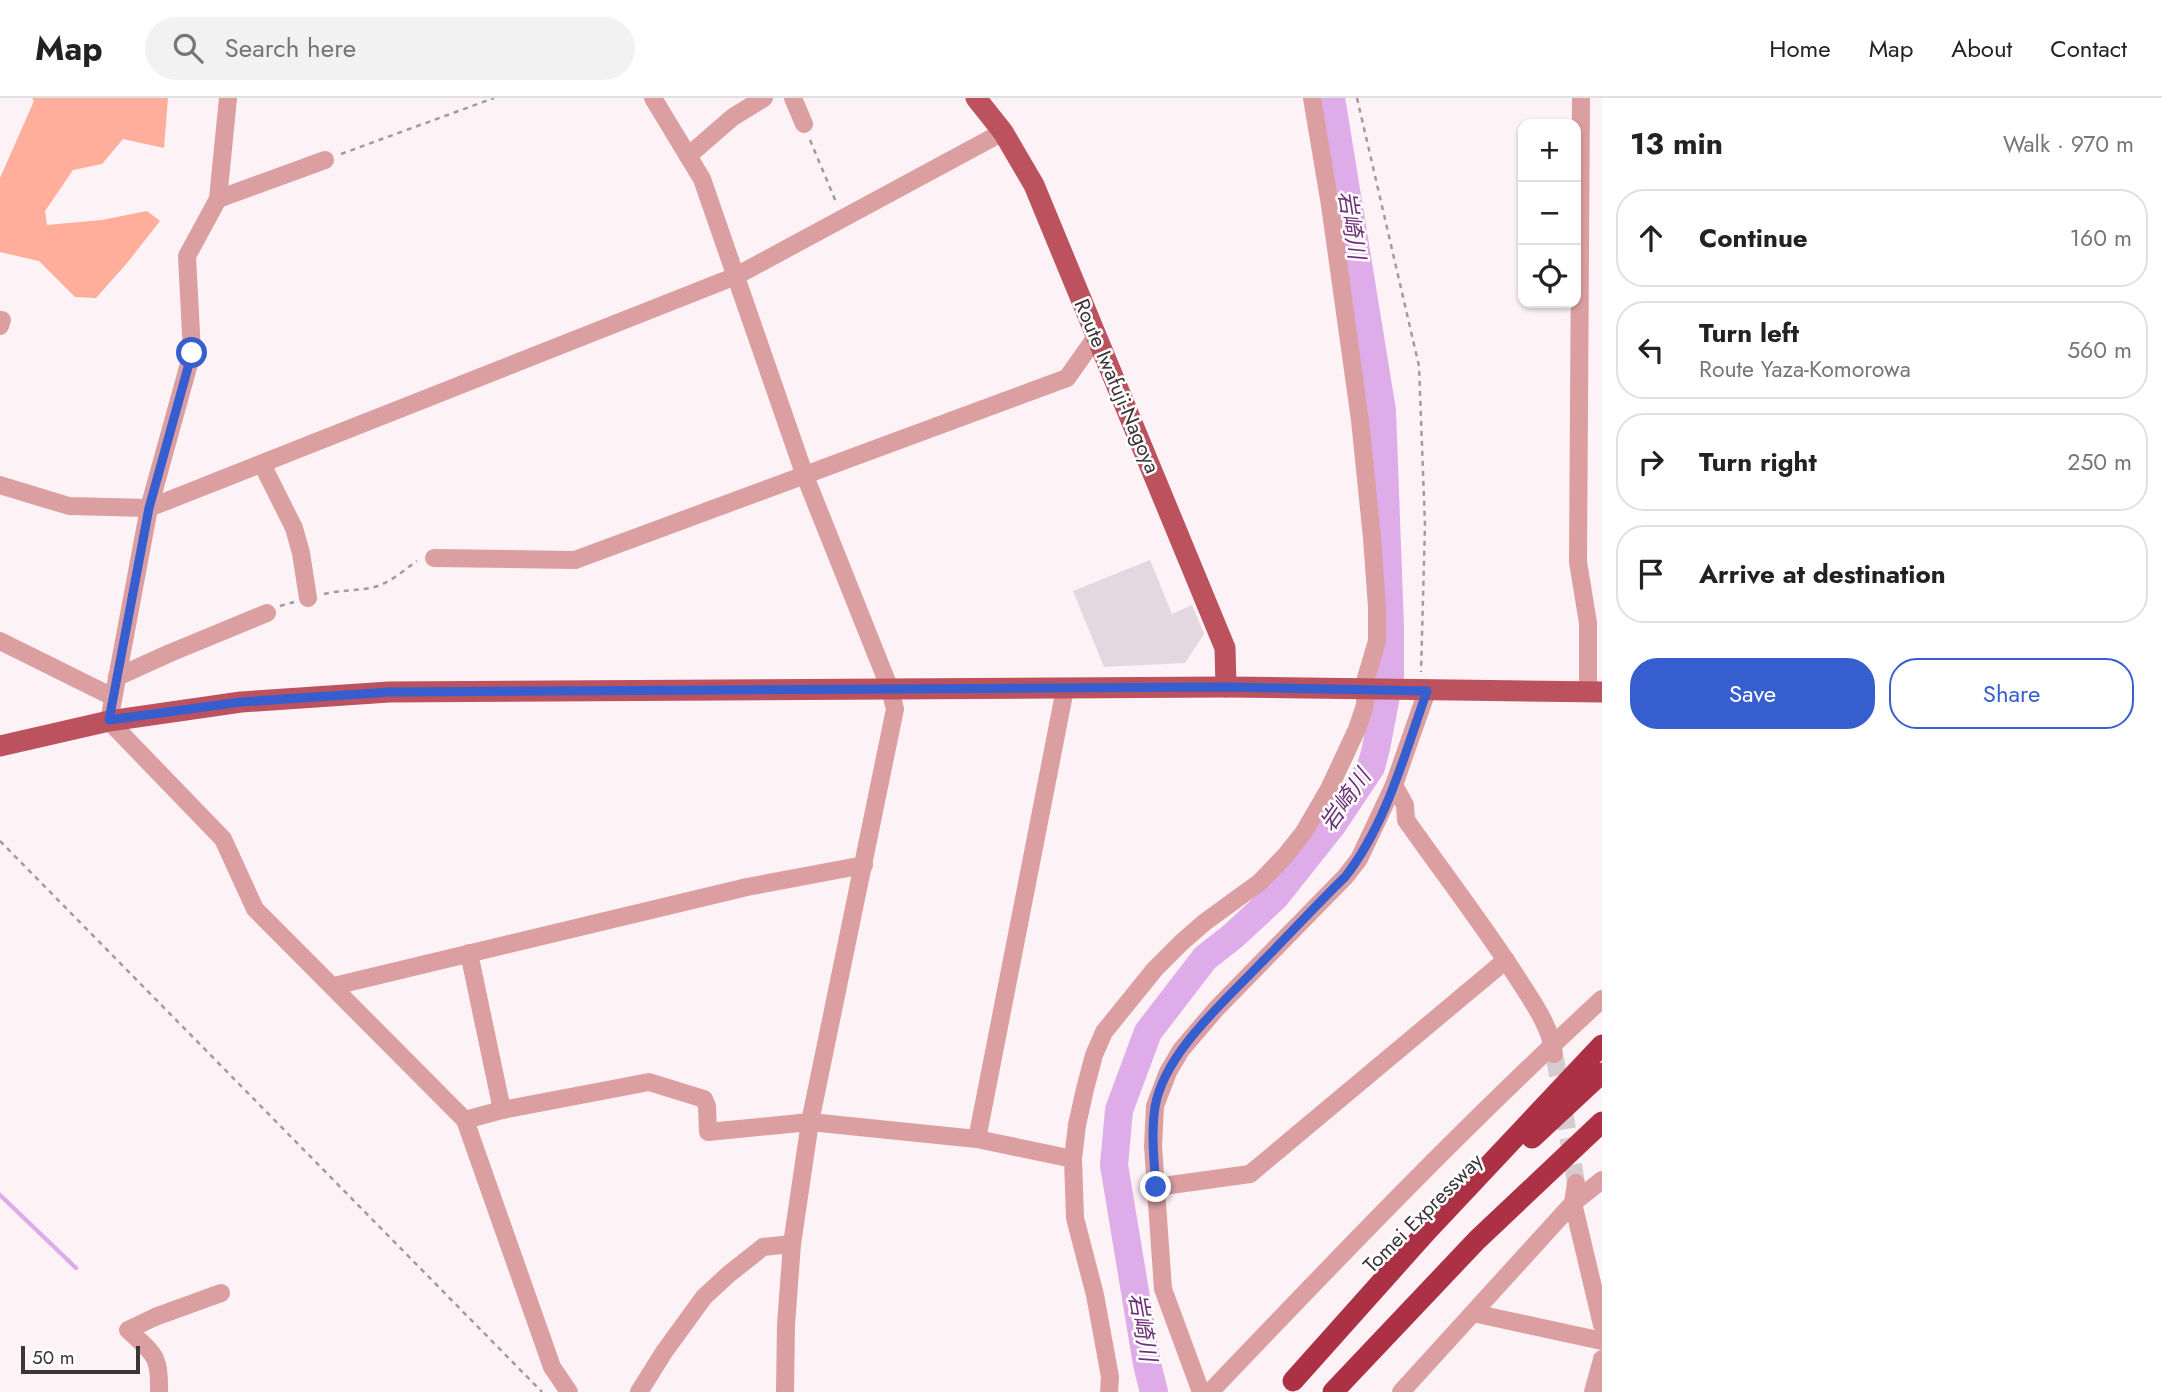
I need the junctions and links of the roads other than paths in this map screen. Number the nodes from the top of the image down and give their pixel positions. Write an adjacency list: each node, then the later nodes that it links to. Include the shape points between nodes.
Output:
1 (228, 98): 12 (street)
2 (653, 98): 10 (street)
3 (764, 98): 10 (street, via 733,117)
4 (793, 98): 8 (street)
5 (976, 98): 9 (main road, Route Iwafuji-Nagoya)
6 (1312, 98): 29 (street, via 1360,420 1372,538 1377,641 1366,678)
7 (1581, 98): 31 (street, via 1578,562)
8 (804, 124)
9 (1003, 132): 13 (street); 16 (main road, Route Iwafuji-Nagoya, via 1034,185)
10 (688, 156): 13 (street, via 702,179)
11 (325, 160): 12 (street)
12 (218, 199): 20 (street, via 187,256 192,353)
13 (736, 276): 17 (street); 18 (street)
14 (0, 320): 15 (street)
15 (0, 327)
16 (1096, 337): 18 (street, via 1067,378); 26 (main road, Route Iwafuji-Nagoya, via 1225,648)
17 (262, 464): 20 (street); 22 (street, via 294,528)
18 (806, 476): 21 (street, via 575,560); 27 (street)
19 (0, 485): 20 (street, via 69,506)
20 (149, 508): 25 (street)
21 (434, 558)
22 (308, 598)
23 (267, 613): 25 (street)
24 (0, 641): 32 (street)
25 (117, 677): 32 (street)
26 (1226, 687): 28 (main road); 29 (main road)
27 (890, 689): 28 (main road); 33 (main road, via 390,692 241,702); 36 (street, via 895,709)
28 (1065, 689): 48 (street)
29 (1368, 689): 30 (main road); 49 (street, via 1357,729 1304,832 1260,882 1205,922 1155,969 1104,1032 1085,1089)
30 (1419, 690): 31 (main road); 35 (street)
31 (1595, 692)
32 (113, 697): 33 (street)
33 (109, 720): 34 (main road); 39 (street, via 223,839 255,909)
34 (0, 746)
35 (1394, 785): 38 (street, via 1405,804 1406,820); 52 (street, via 1359,859 1345,877 1181,1050 1155,1105)
36 (864, 865): 37 (street, via 747,887); 46 (street)
37 (469, 953): 39 (street); 44 (street)
38 (1506, 960): 42 (street, via 1539,1013); 52 (street, via 1250,1174)
39 (334, 986): 45 (street)
40 (1602, 999): 42 (street)
41 (1602, 1045): 61 (highway)
42 (1554, 1051): 68 (street, via 1401,1192)
43 (1602, 1073): 61 (highway, Tomei Expressway, via 1431,1237)
44 (502, 1110): 45 (street); 46 (street, via 649,1082 704,1099 708,1132)
45 (465, 1120): 63 (street, via 552,1367)
46 (810, 1122): 48 (street); 54 (street)
47 (1602, 1122): 69 (highway, via 1477,1240)
48 (977, 1139): 49 (street)
49 (1073, 1159): 66 (street, via 1075,1218 1095,1294)
50 (1602, 1180): 53 (street)
51 (1576, 1184): 53 (street)
52 (1156, 1187): 67 (street, via 1163,1289)
53 (1573, 1203): 56 (street); 57 (street)
54 (792, 1244): 64 (street, via 763,1247 704,1297); 65 (street)
55 (221, 1293): 62 (street, via 128,1330 151,1350 159,1368)
56 (1473, 1313): 58 (street); 70 (street)
57 (1602, 1325)
58 (1602, 1342)
59 (1602, 1359): 60 (street)
60 (1597, 1384)
61 (1288, 1387)
62 (159, 1392)
63 (569, 1392)
64 (639, 1392)
65 (785, 1392)
66 (1110, 1392)
67 (1201, 1392)
68 (1210, 1392)
69 (1333, 1392)
70 (1401, 1392)

